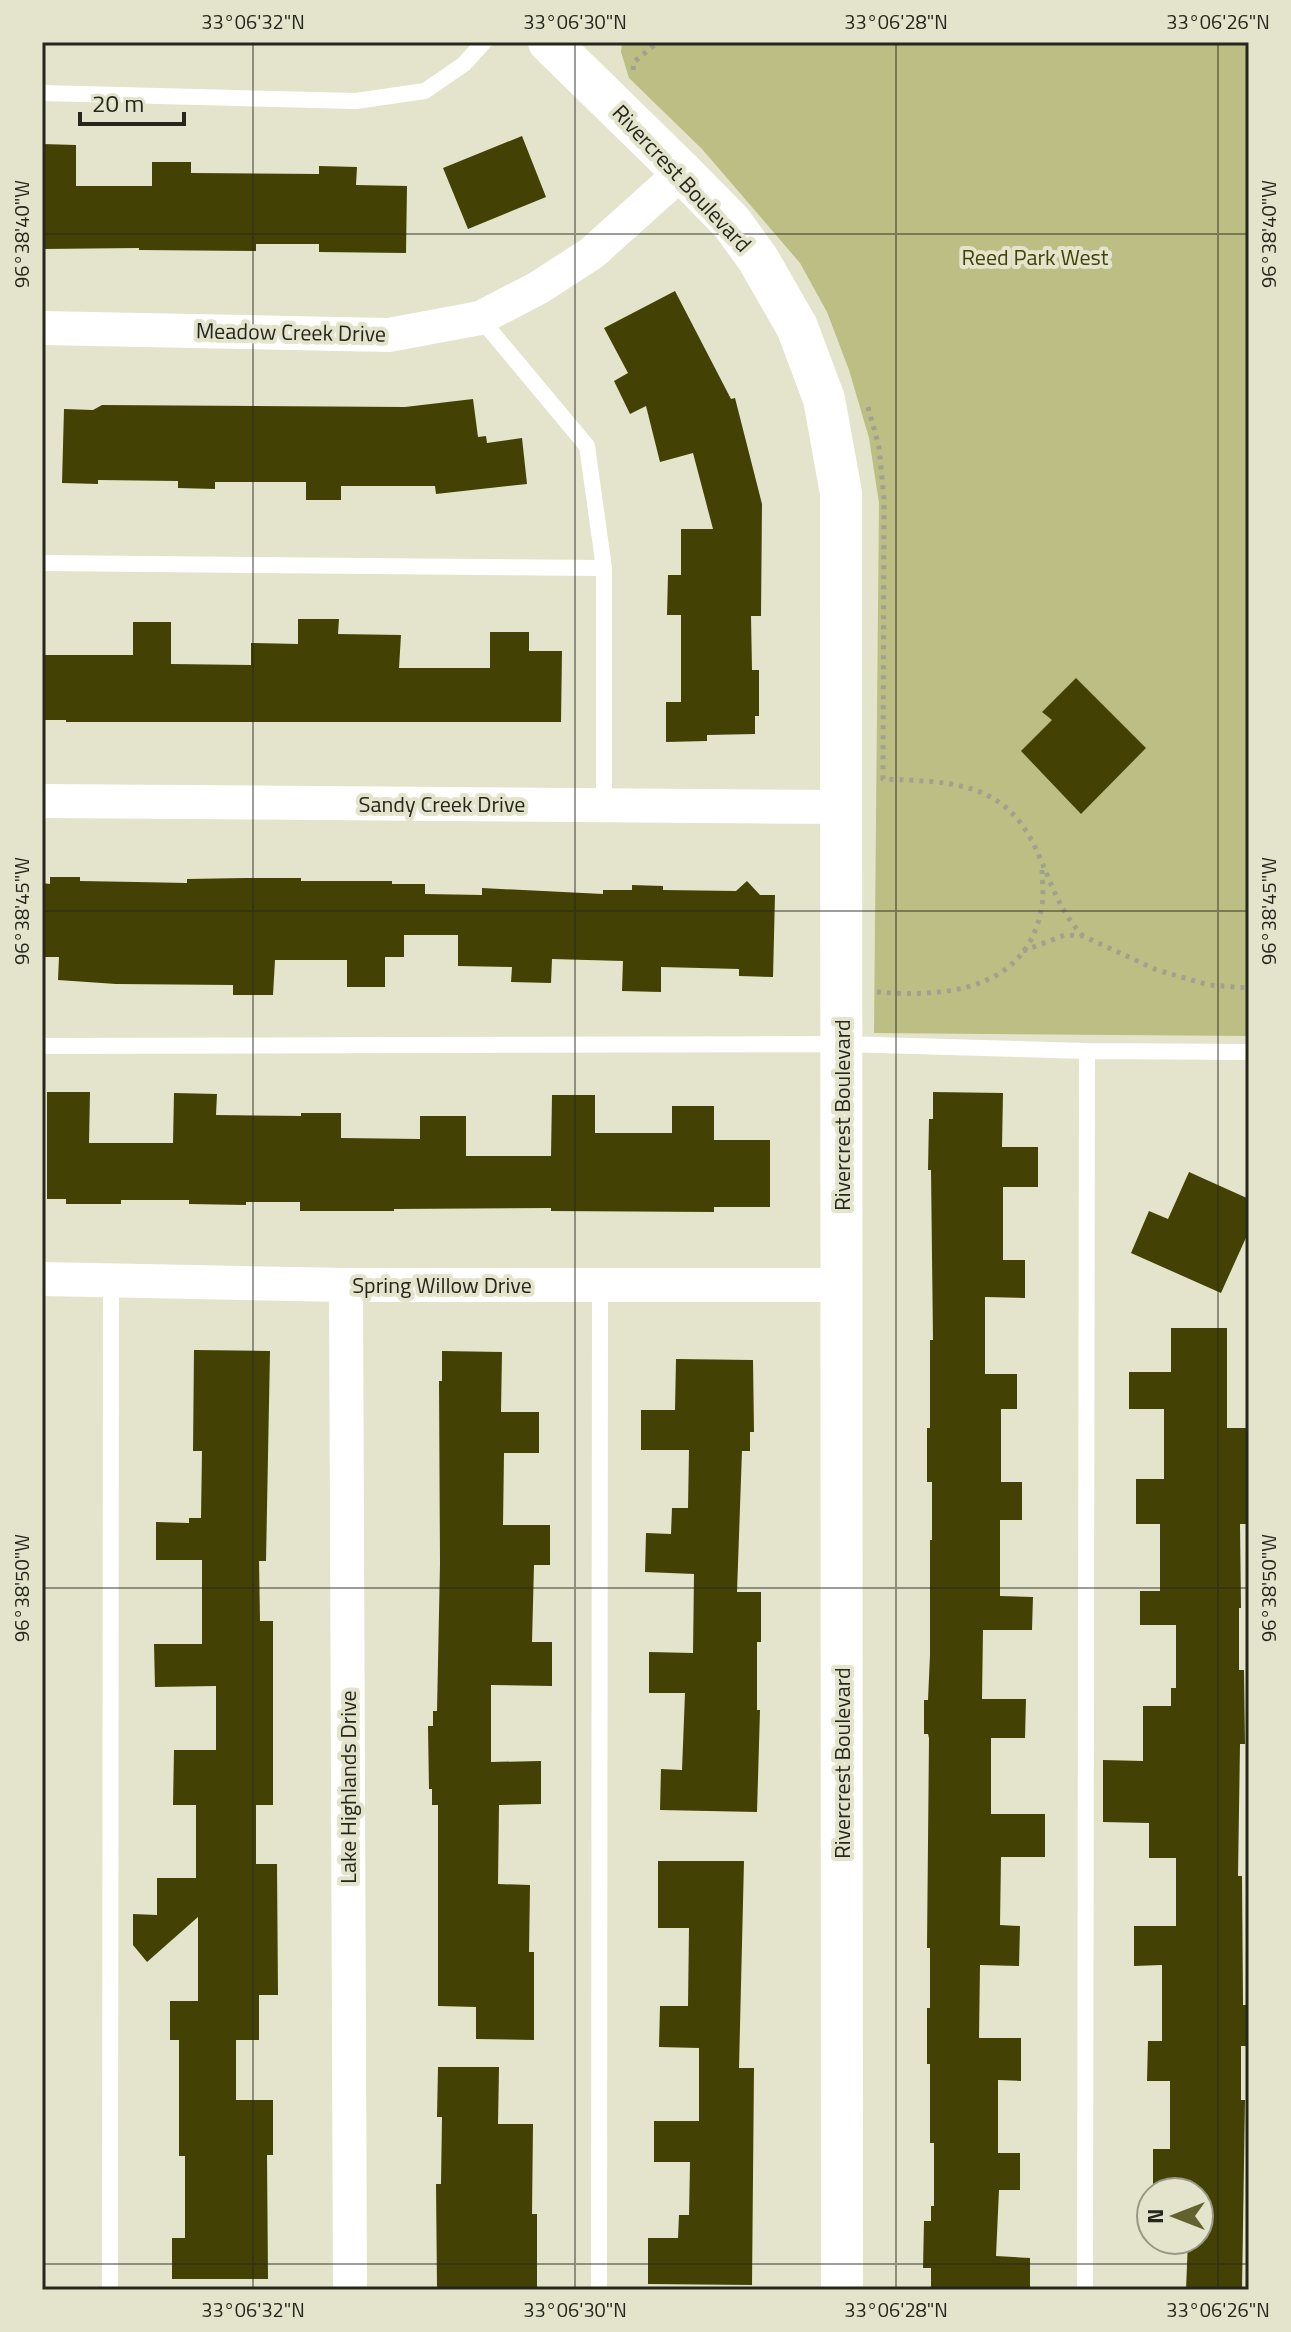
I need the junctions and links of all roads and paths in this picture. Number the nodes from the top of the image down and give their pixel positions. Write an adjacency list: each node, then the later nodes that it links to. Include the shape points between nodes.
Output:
1 (484, 42): 3 (lane, via 464,64 425,91 356,101)
2 (559, 45): 4 (street, Rivercrest Boulevard)
3 (42, 93)
4 (682, 172): 5 (street, Meadow Creek Drive, via 592,253); 11 (street, Rivercrest Boulevard, via 732,223 758,259 797,327 824,399 841,493)
5 (480, 318): 6 (street, Meadow Creek Drive, via 389,335); 8 (lane, via 587,446)
6 (42, 328)
7 (42, 563): 8 (lane)
8 (604, 568): 10 (lane)
9 (42, 801): 10 (street, Sandy Creek Drive)
10 (604, 805): 11 (street, Sandy Creek Drive)
11 (841, 807): 15 (street, Rivercrest Boulevard)
12 (1042, 864): 13 (path, via 1042,905)
13 (1022, 951): 14 (path, via 1065,935 1083,936 1157,970 1209,985); 15 (path, via 979,985 953,992 876,992 879,1020)
14 (1249, 988)
15 (859, 1044): 16 (lane); 17 (lane); 23 (street, Rivercrest Boulevard)
16 (42, 1046)
17 (1087, 1051): 18 (lane); 28 (lane)
18 (1249, 1052)
19 (42, 1279): 20 (street, Spring Willow Drive)
20 (111, 1280): 21 (street, Spring Willow Drive); 24 (lane)
21 (346, 1285): 22 (street, Spring Willow Drive); 25 (street, Lake Highlands Drive)
22 (600, 1285): 23 (street, Spring Willow Drive); 26 (lane)
23 (842, 1285): 27 (street, Rivercrest Boulevard)
24 (110, 2290)
25 (350, 2290)
26 (599, 2290)
27 (842, 2290)
28 (1085, 2290)

